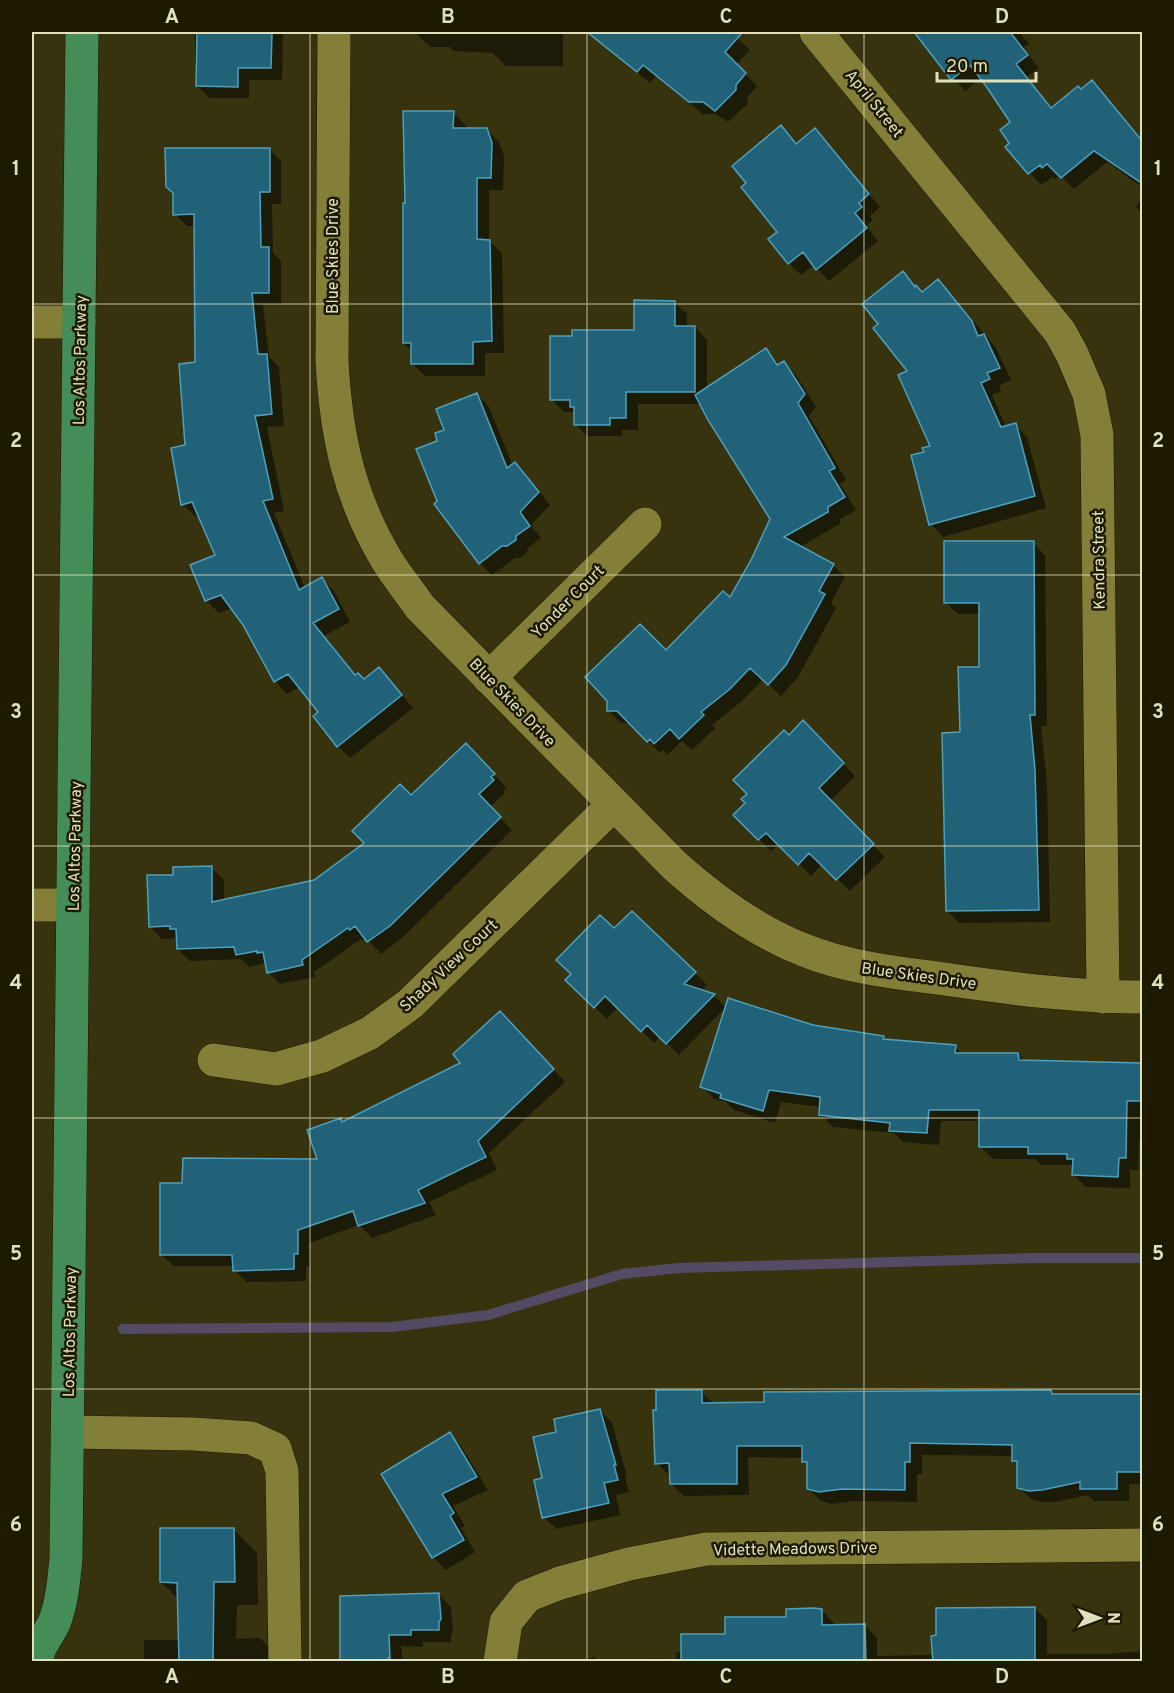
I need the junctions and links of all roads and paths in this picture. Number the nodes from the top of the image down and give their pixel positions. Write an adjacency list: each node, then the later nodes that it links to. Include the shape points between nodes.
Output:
1 (82, 32): 6 (main road, Los Altos Parkway)
2 (334, 32): 8 (street, Blue Skies Drive, via 332,361 334,409 345,465 362,513 388,562 420,607)
3 (816, 32): 4 (street, April Street)
4 (933, 175): 12 (street, Kendra Street, via 1060,332 1089,394 1097,435)
5 (32, 322): 6 (street)
6 (79, 322): 11 (main road, Los Altos Parkway)
7 (645, 524): 8 (street, Yonder Court)
8 (489, 678): 9 (street, Blue Skies Drive)
9 (614, 804): 12 (street, Blue Skies Drive, via 710,897 755,927 803,950 863,968); 14 (street, Shady View Court, via 410,1004 370,1033 322,1056 276,1069)
10 (32, 905): 11 (street)
11 (73, 905): 15 (main road, Los Altos Parkway)
12 (1103, 997): 13 (street, Blue Skies Drive)
13 (1143, 997)
14 (214, 1060)
15 (68, 1432): 17 (main road, Los Altos Parkway, via 63,1590 54,1622); 18 (street, via 250,1438 275,1449 282,1471)
16 (1143, 1545): 19 (street, Vidette Meadows Drive, via 706,1549 629,1564 527,1596 506,1622)
17 (35, 1654)
18 (285, 1662)
19 (500, 1662)

